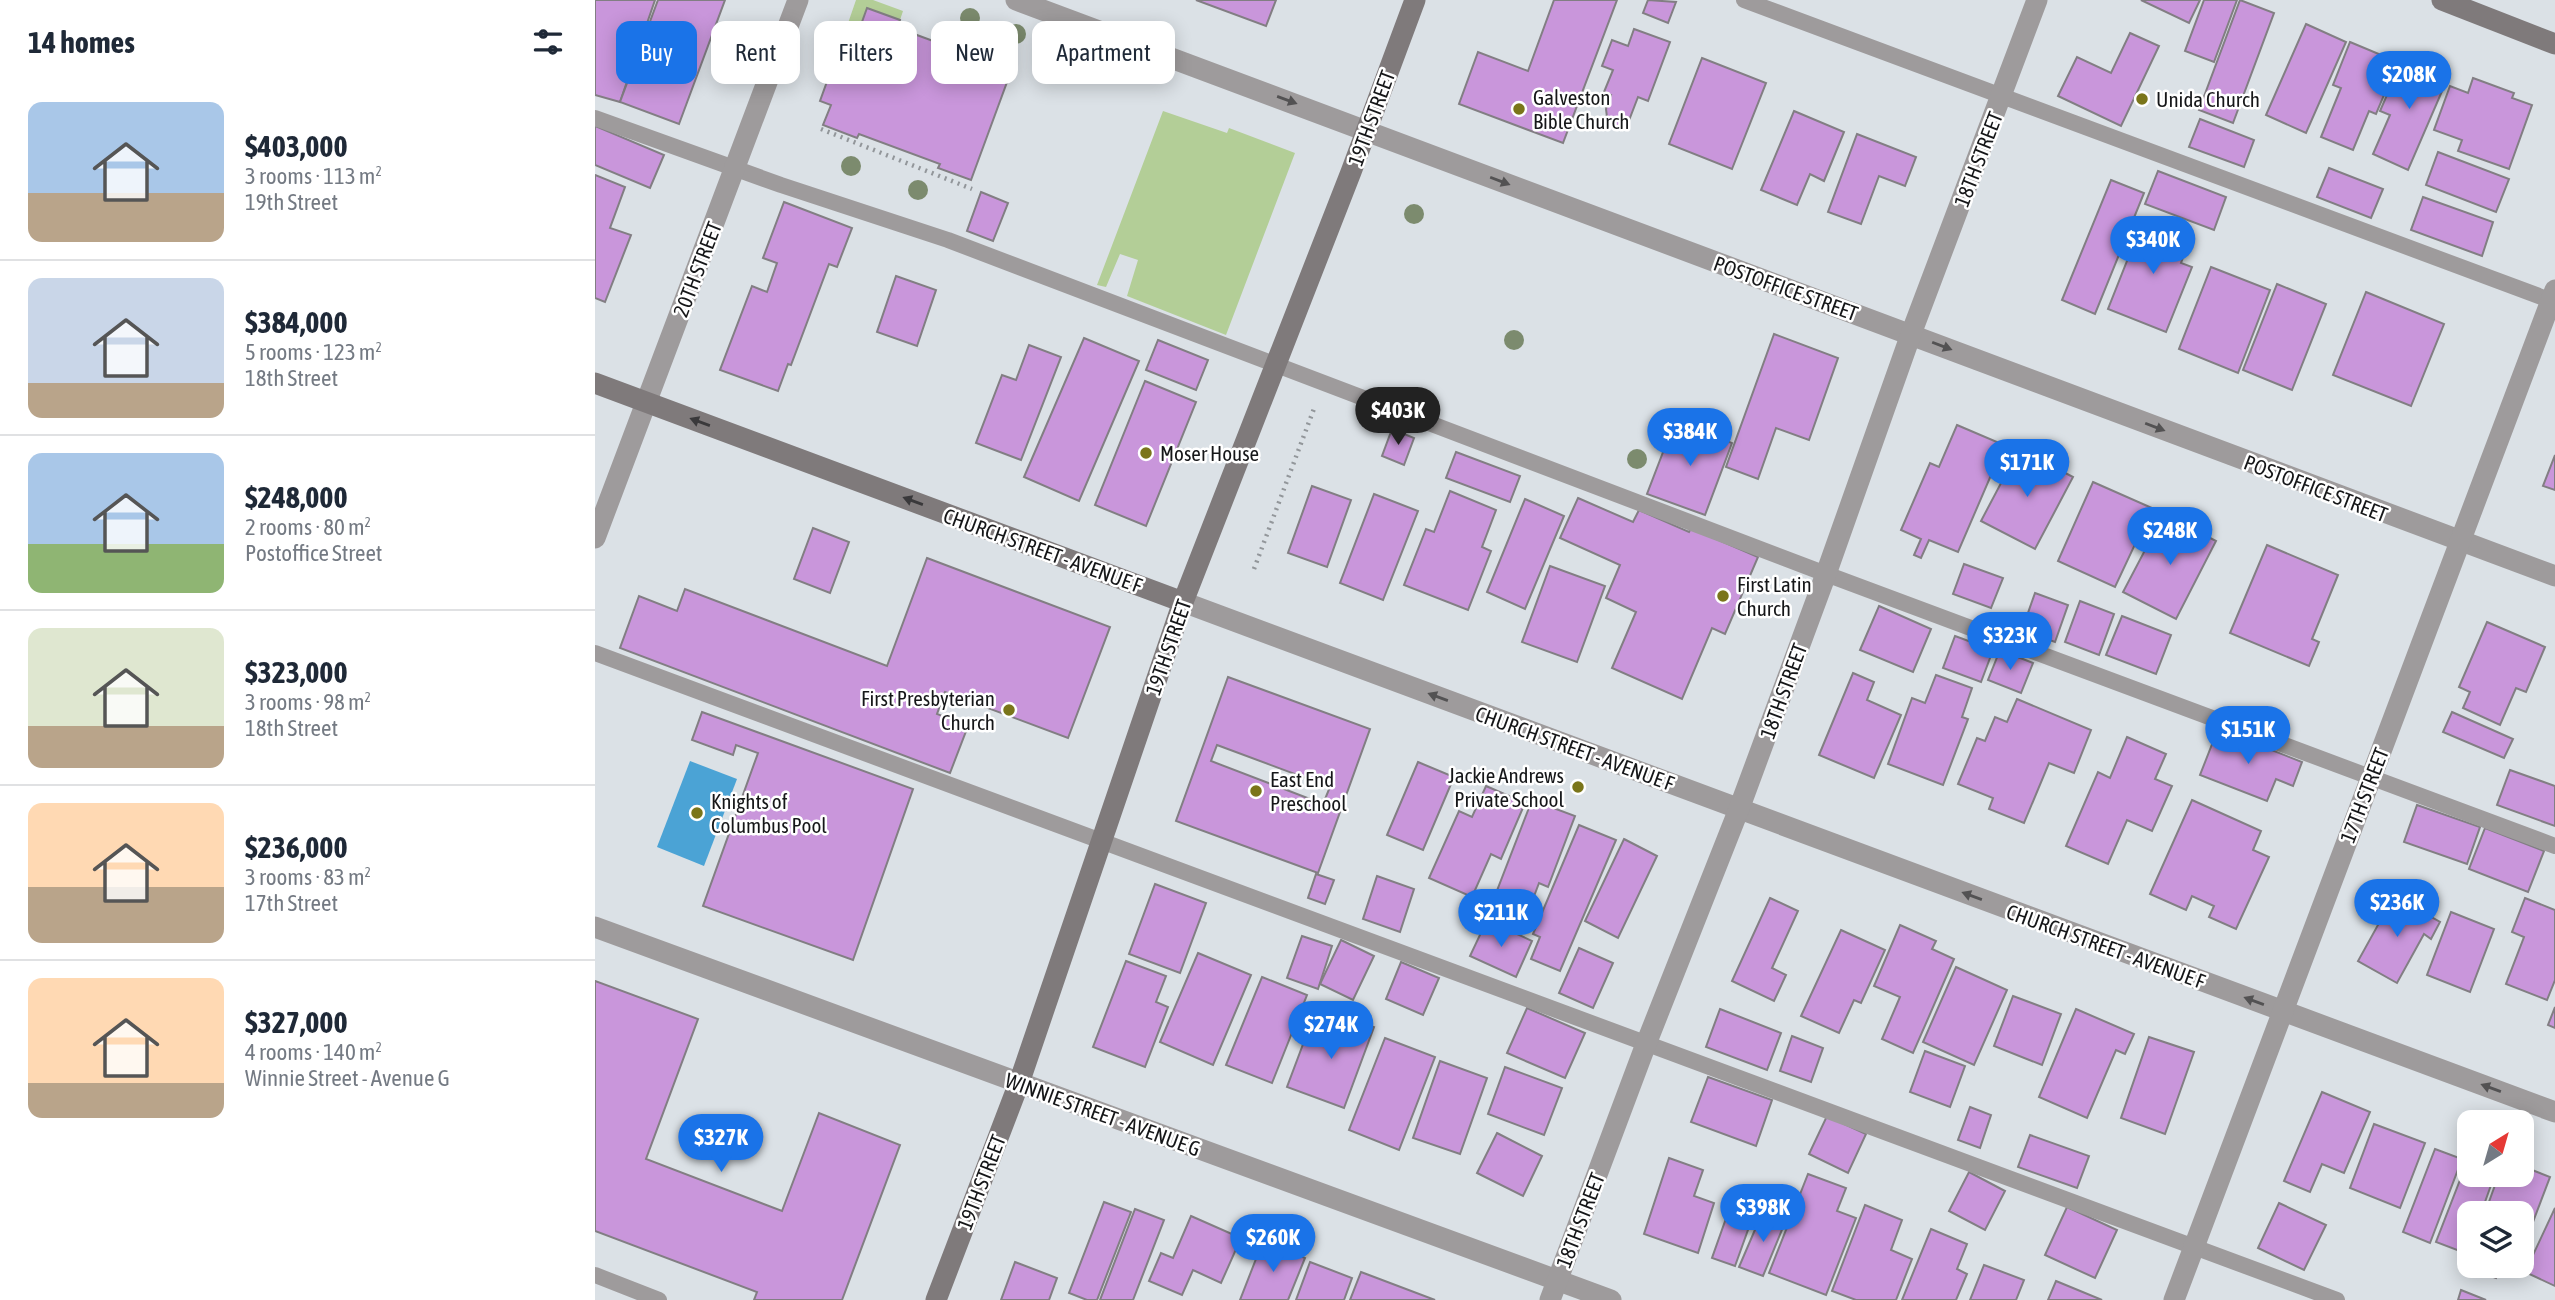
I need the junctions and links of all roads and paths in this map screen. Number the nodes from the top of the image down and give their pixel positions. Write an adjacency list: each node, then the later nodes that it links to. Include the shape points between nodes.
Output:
1 (798, 0): 12 (street, 20TH STREET)
2 (1016, 0): 11 (street, POSTOFFICE STREET, one-way to 11)
3 (1415, 0): 11 (street, 19TH STREET)
4 (1744, 0): 8 (lane)
5 (2037, 0): 8 (street, 18TH STREET)
6 (2442, 0): 7 (street)
7 (2555, 44)
8 (2002, 96): 14 (lane); 15 (street, 18TH STREET)
9 (595, 118): 12 (lane)
10 (821, 129): 13 (path)
11 (1367, 130): 15 (street, POSTOFFICE STREET, one-way to 15); 16 (street, 19TH STREET)
12 (736, 168): 16 (lane, via 948,240); 18 (street, 20TH STREET)
13 (972, 189)
14 (2554, 298): 21 (street, 17TH STREET)
15 (1911, 334): 21 (street, POSTOFFICE STREET, one-way to 21); 23 (street, 18TH STREET)
16 (1275, 364): 23 (lane); 25 (street, 19TH STREET)
17 (595, 383): 18 (street, CHURCH STREET - AVENUE F)
18 (645, 402): 20 (street, 20TH STREET); 25 (street, CHURCH STREET - AVENUE F, one-way to 18)
19 (1316, 405): 22 (path)
20 (595, 538)
21 (2459, 542): 24 (street, POSTOFFICE STREET); 27 (street, 17TH STREET)
22 (1254, 569)
23 (1826, 575): 27 (lane); 28 (street, 18TH STREET)
24 (2555, 576)
25 (1183, 602): 28 (street, CHURCH STREET - AVENUE F, one-way to 25); 29 (street, 19TH STREET)
26 (595, 653): 29 (lane)
27 (2370, 778): 30 (lane); 32 (street, 17TH STREET)
28 (1739, 809): 32 (street, CHURCH STREET - AVENUE F, one-way to 28); 33 (street, 18TH STREET)
29 (1101, 841): 33 (lane); 34 (street, 19TH STREET)
30 (2555, 846)
31 (595, 927): 34 (street, WINNIE STREET - AVENUE G)
32 (2283, 1012): 35 (street, CHURCH STREET - AVENUE F, one-way to 32); 36 (street, 17TH STREET)
33 (1646, 1044): 36 (lane); 38 (street, 18TH STREET)
34 (1019, 1083): 38 (street, WINNIE STREET - AVENUE G); 40 (street, 19TH STREET)
35 (2555, 1112)
36 (2194, 1247): 42 (street, 17TH STREET); 43 (lane)
37 (595, 1275): 39 (lane)
38 (1554, 1290): 41 (street, WINNIE STREET - AVENUE G)
39 (659, 1300)
40 (936, 1300)
41 (1611, 1300)
42 (2174, 1300)
43 (2337, 1300)

